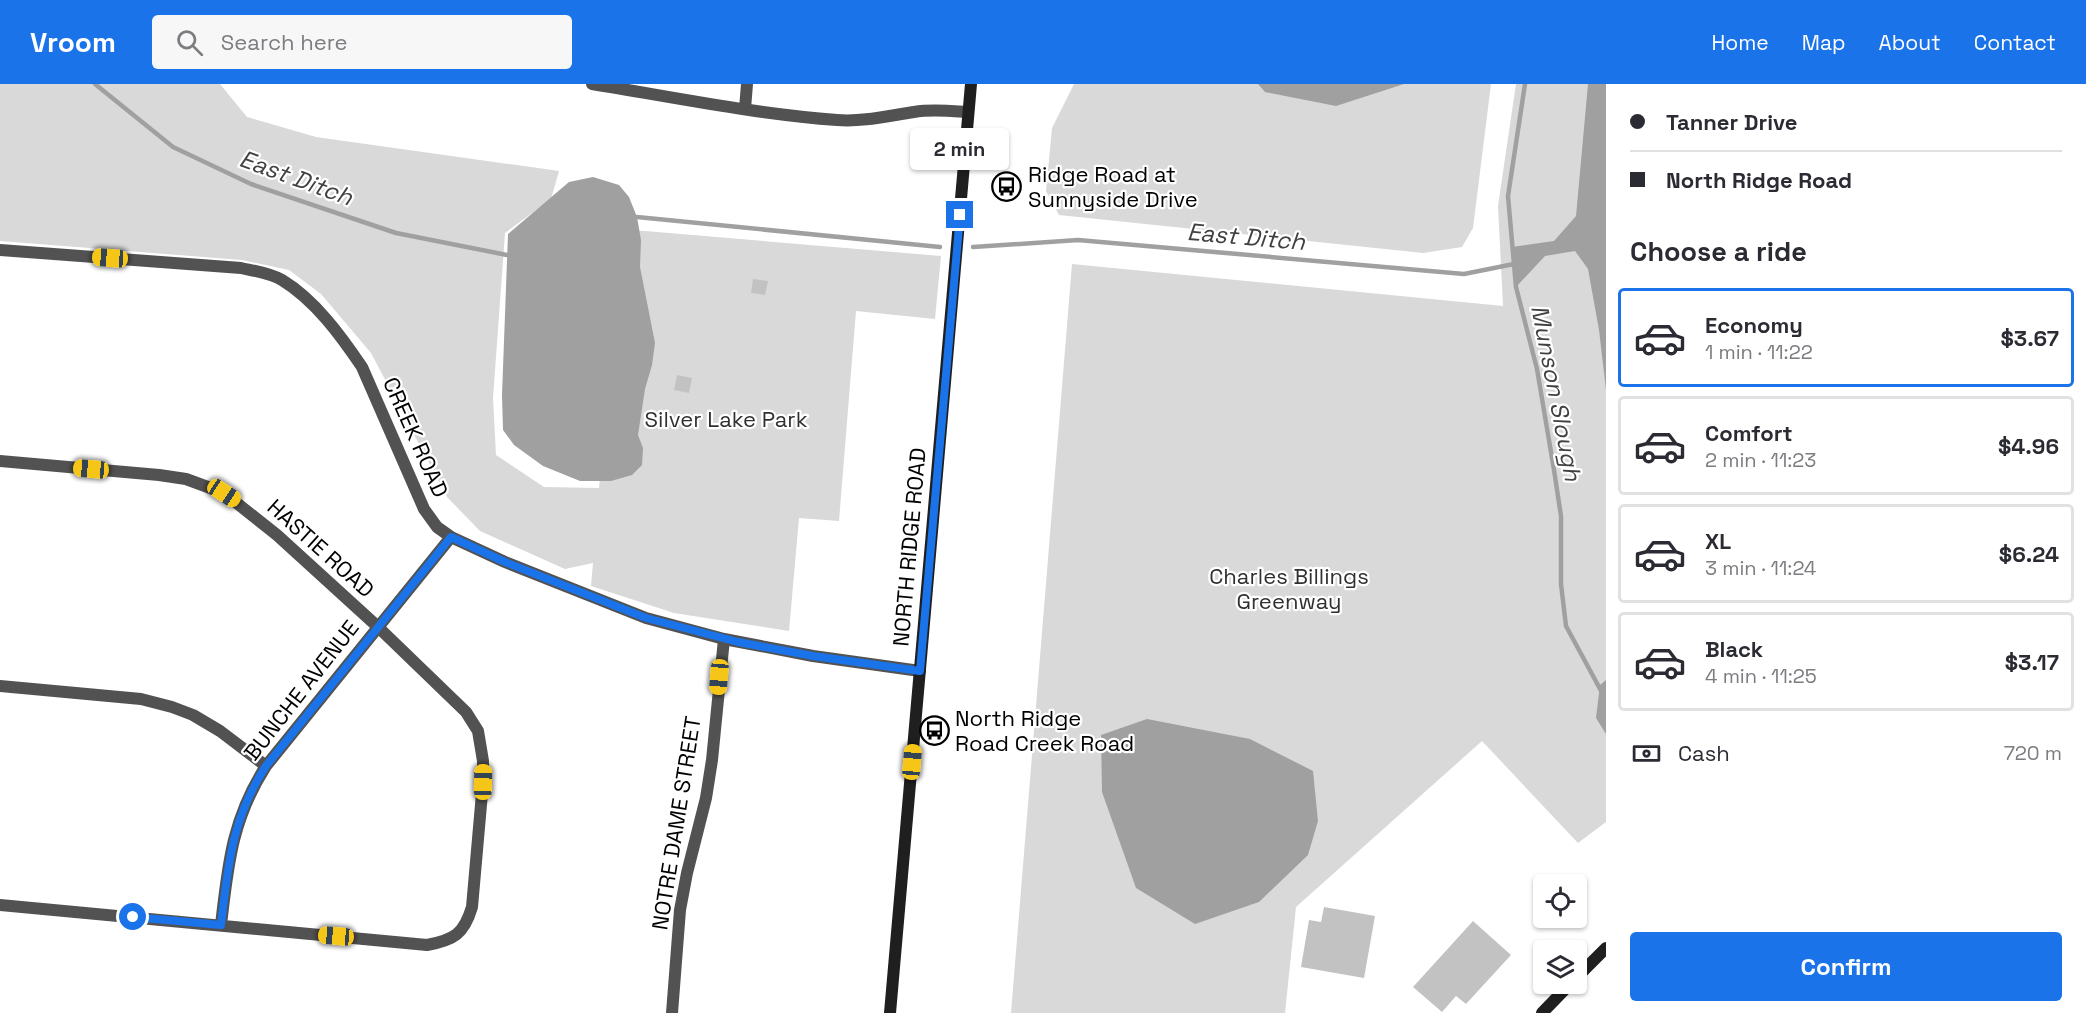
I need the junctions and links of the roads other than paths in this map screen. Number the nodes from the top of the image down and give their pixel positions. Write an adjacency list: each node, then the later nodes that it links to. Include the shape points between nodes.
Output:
1 (592, 84): 4 (street)
2 (747, 84): 4 (street)
3 (971, 84): 5 (street, NORTH RIDGE ROAD)
4 (745, 109): 5 (street, via 837,120 869,120 940,110)
5 (969, 112): 11 (street, NORTH RIDGE ROAD)
6 (0, 250): 8 (street, CREEK ROAD, via 241,268 281,279 320,313 362,367 424,509 437,527)
7 (0, 461): 9 (street, HASTIE ROAD, via 159,475 186,479 224,493 277,535)
8 (451, 537): 9 (street, BUNCHE AVENUE); 10 (street, CREEK ROAD, via 635,615)
9 (378, 627): 13 (street, BUNCHE AVENUE); 15 (street, HASTIE ROAD, via 466,712 478,731 483,782 469,918 460,933 448,941 427,945)
10 (724, 639): 11 (street, CREEK ROAD); 19 (street, NOTRE DAME STREET, via 711,770 680,910)
11 (920, 671): 20 (street, NORTH RIDGE ROAD)
12 (0, 686): 13 (street, via 141,699 172,707 219,731)
13 (266, 766): 15 (street, BUNCHE AVENUE, via 253,786 234,834)
14 (0, 905): 15 (street)
15 (221, 925)
16 (1606, 948): 17 (street)
17 (1587, 967)
18 (1560, 994): 21 (street)
19 (672, 1013)
20 (890, 1013)
21 (1542, 1013)

